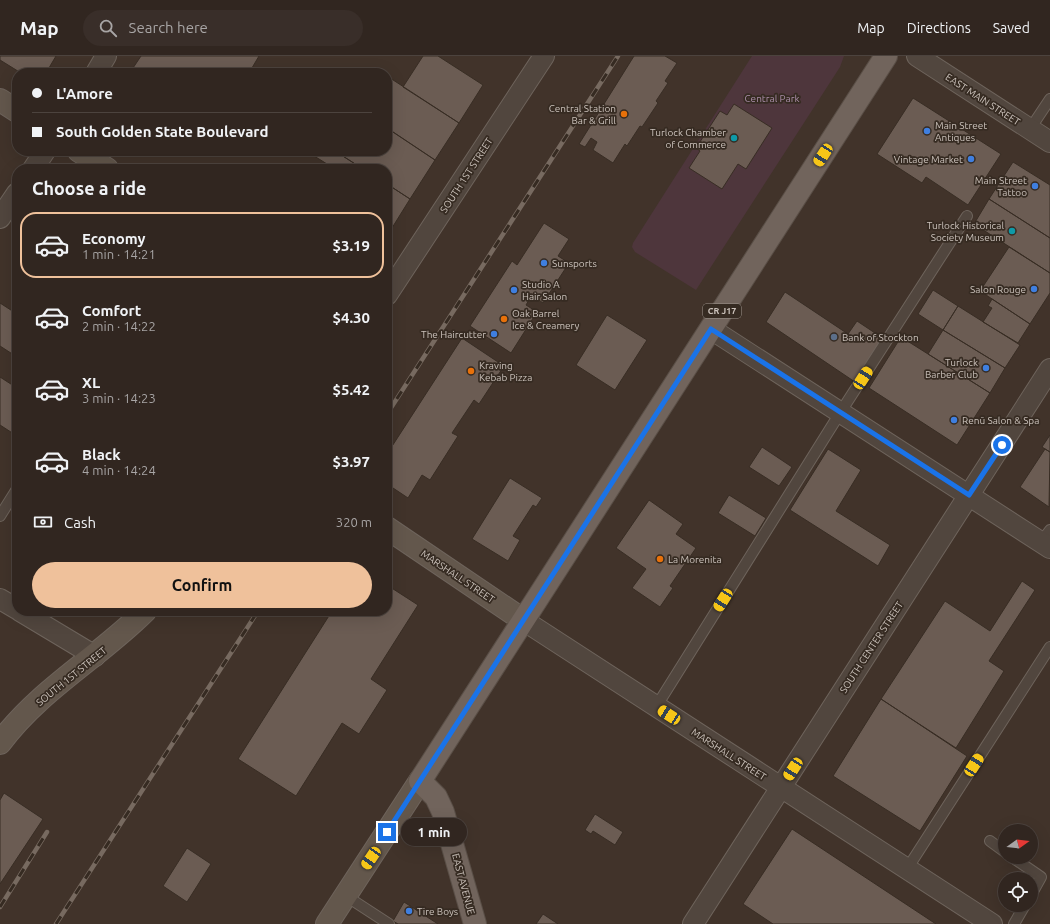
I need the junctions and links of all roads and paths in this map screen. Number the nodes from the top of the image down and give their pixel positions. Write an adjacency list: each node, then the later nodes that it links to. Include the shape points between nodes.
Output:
1 (106, 56): 5 (street)
2 (544, 56): 16 (street, SOUTH 1ST STREET)
3 (886, 56): 17 (main road, CR J17)
4 (917, 56): 9 (street, EAST MAIN STREET)
5 (99, 68)
6 (1050, 99): 9 (lane)
7 (0, 100): 8 (street)
8 (12, 108)
9 (1030, 129): 10 (street, EAST MAIN STREET)
10 (1050, 142)
11 (87, 156): 12 (street)
12 (99, 164)
13 (12, 200): 15 (street)
14 (967, 216): 19 (lane)
15 (0, 218)
16 (392, 287)
17 (711, 329): 19 (street); 29 (main road, CR J17)
18 (1049, 372): 20 (street, SOUTH CENTER STREET)
19 (840, 413): 20 (street); 32 (lane)
20 (969, 495): 24 (street); 35 (street, SOUTH CENTER STREET)
21 (12, 497): 22 (lane)
22 (0, 516)
23 (392, 531): 29 (street, MARSHALL STREET)
24 (1047, 540)
25 (0, 599): 26 (street)
26 (12, 606)
27 (28, 616): 31 (street)
28 (140, 616): 31 (street, SOUTH 1ST STREET)
29 (523, 620): 32 (street, MARSHALL STREET); 34 (main road, CR J17)
30 (1050, 647): 39 (lane)
31 (94, 656): 33 (street, SOUTH 1ST STREET, via 41,699)
32 (656, 707): 35 (street, MARSHALL STREET)
33 (0, 744)
34 (420, 781): 41 (street); 45 (main road, EAST AVENUE, via 436,797 443,812)
35 (781, 788): 39 (street, MARSHALL STREET); 46 (street, SOUTH CENTER STREET)
36 (990, 841): 37 (lane)
37 (998, 847)
38 (1022, 864): 40 (lane)
39 (907, 869): 47 (street, MARSHALL STREET)
40 (1034, 872)
41 (346, 896): 43 (street); 44 (lane)
42 (1021, 912): 48 (lane)
43 (327, 924)
44 (389, 924)
45 (475, 924)
46 (693, 924)
47 (992, 924)
48 (1014, 924)

